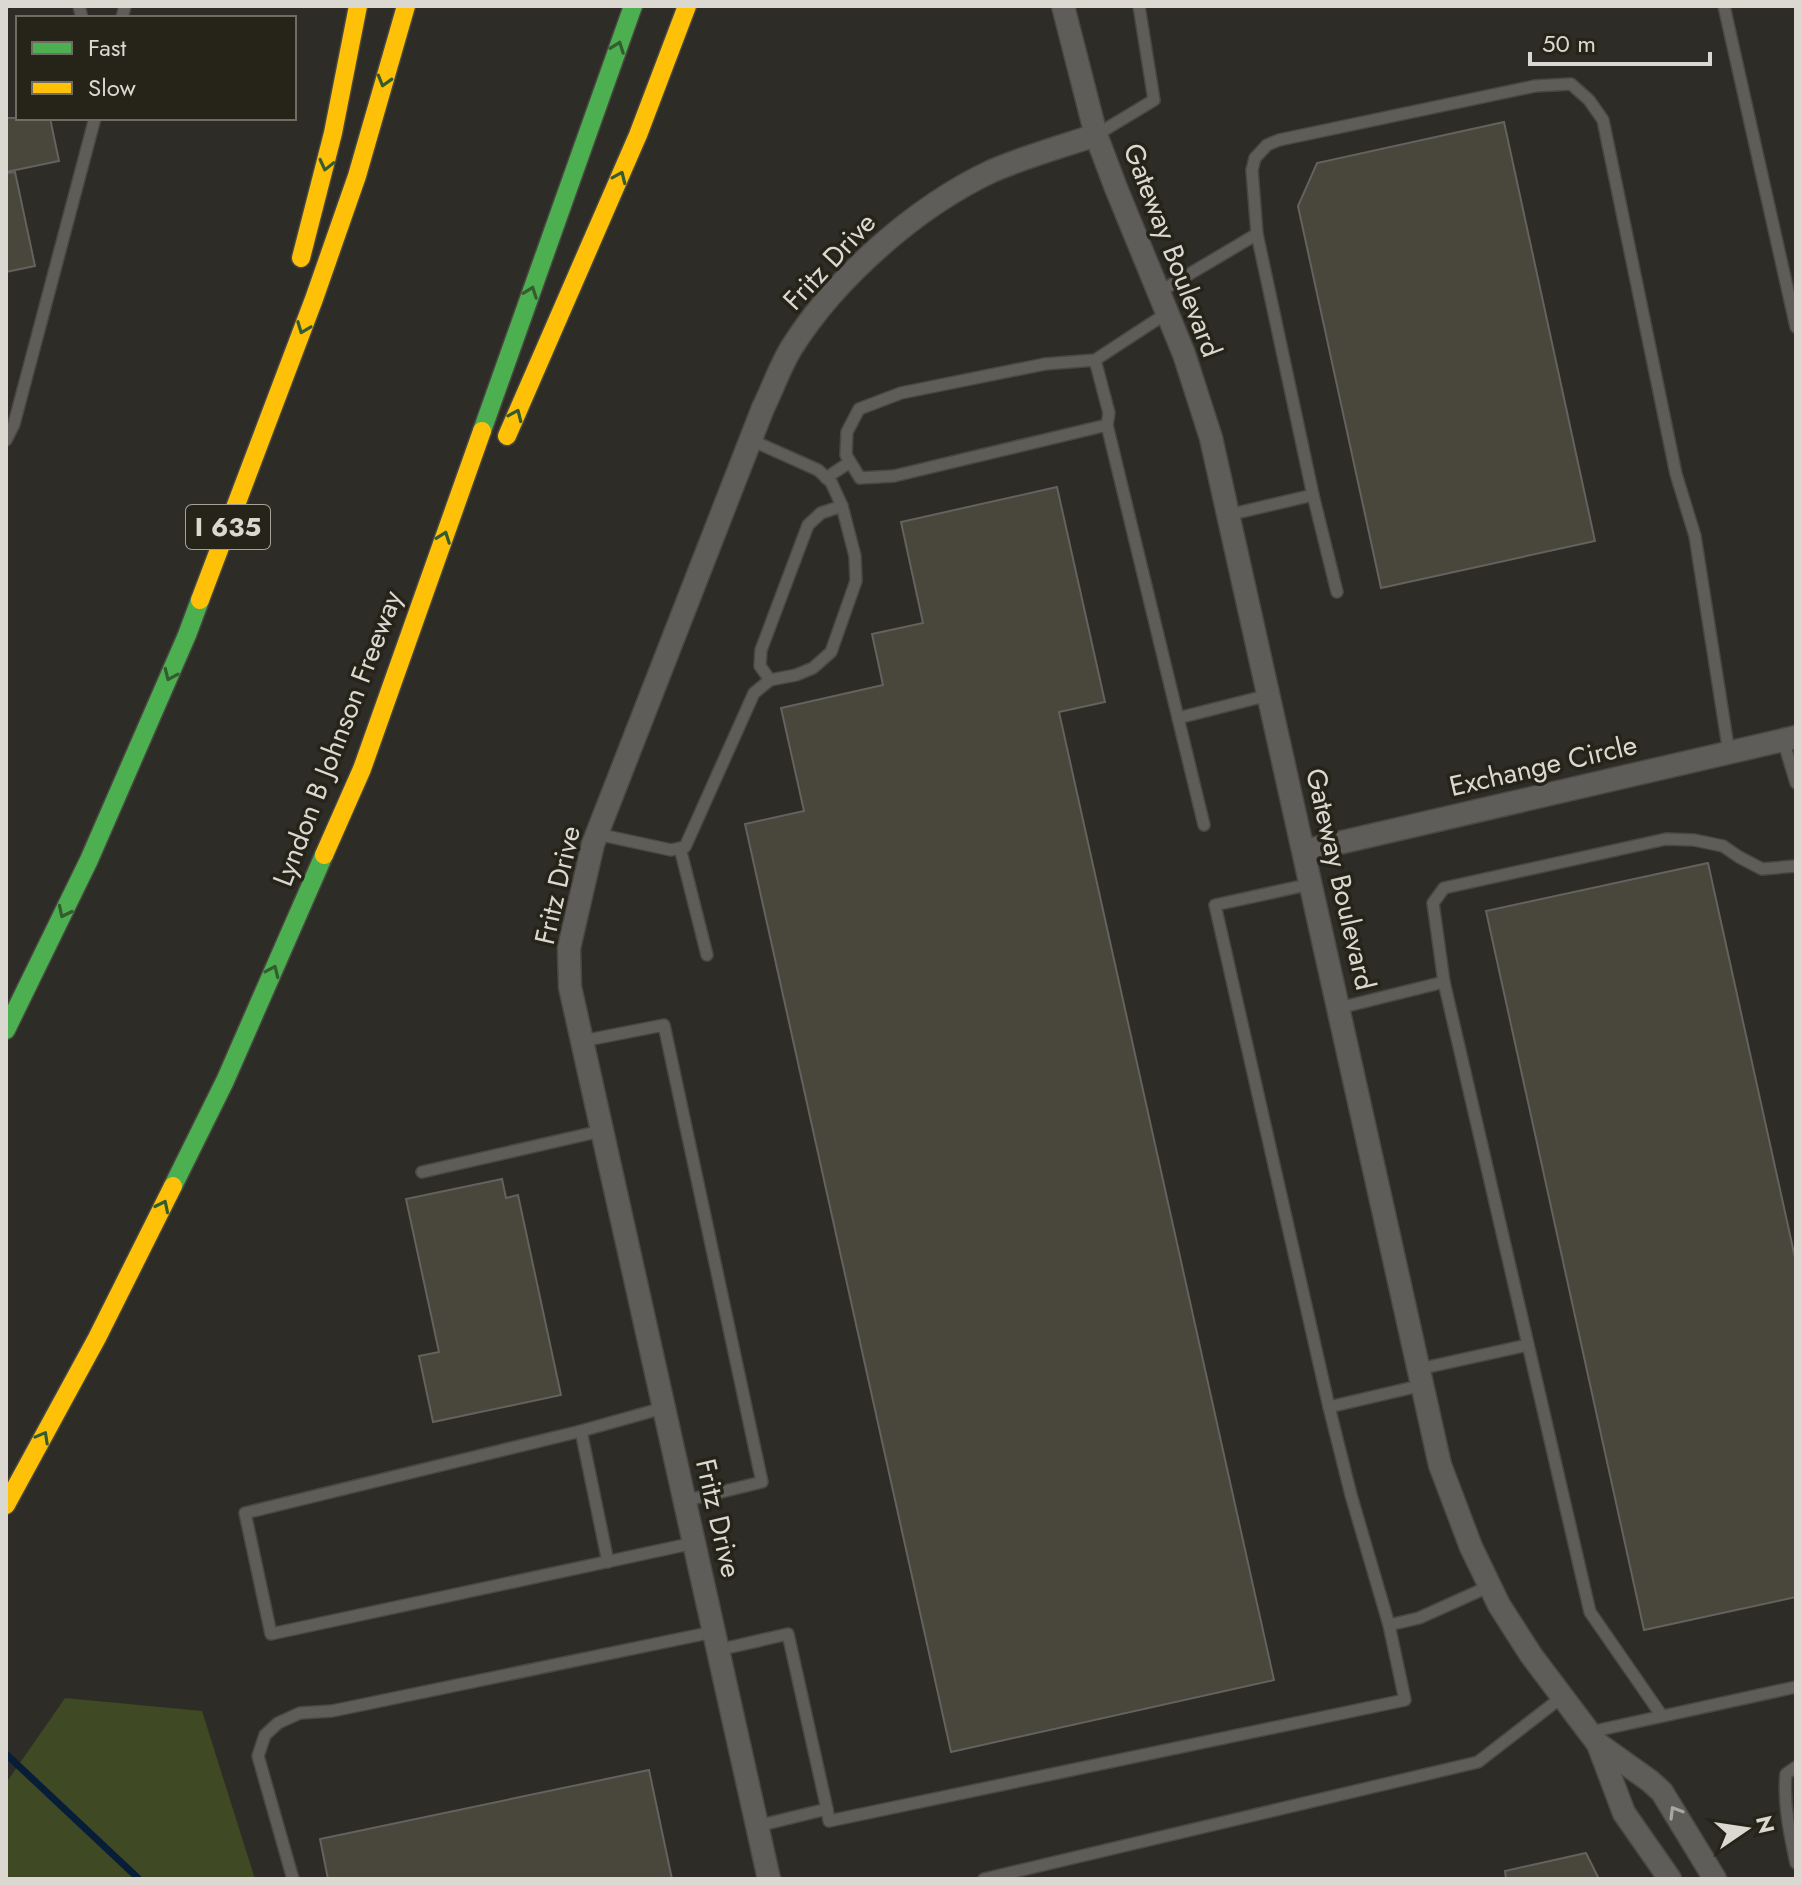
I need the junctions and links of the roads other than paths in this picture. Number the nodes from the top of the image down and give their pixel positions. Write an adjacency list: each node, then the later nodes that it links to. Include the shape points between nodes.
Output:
1 (358, 6): 11 (highway, one-way to 11, via 345,83)
2 (406, 6): 27 (highway, I 635, one-way to 27, via 357,176)
3 (633, 6): 33 (highway, Lyndon B Johnson Freeway, one-way to 3)
4 (687, 6): 19 (highway, one-way to 4, via 638,135)
5 (1063, 6): 9 (street, Gateway Boulevard)
6 (1139, 6): 9 (lane, via 1154,100)
7 (1724, 6): 13 (lane)
8 (94, 120): 17 (lane)
9 (1096, 135): 12 (street, Gateway Boulevard); 18 (street, Fritz Drive, via 993,171 893,235 830,296 791,349)
10 (1257, 234): 12 (lane); 22 (lane); 32 (lane, via 1252,170 1255,158 1279,140 1535,86 1571,84 1589,100 1603,120 1676,474 1695,536)
11 (296, 278)
12 (1163, 303): 14 (lane); 24 (street, Gateway Boulevard, via 1211,438)
13 (1796, 327)
14 (1095, 360): 16 (lane, via 1109,413); 20 (lane, via 1045,364 901,393 859,409 847,432)
15 (269, 367): 27 (highway)
16 (1107, 425): 20 (lane, via 894,476 860,478); 30 (lane)
17 (6, 440)
18 (751, 440): 21 (lane); 36 (street, Fritz Drive)
19 (500, 452)
20 (850, 462): 21 (lane)
21 (826, 478): 23 (lane)
22 (1313, 495): 24 (lane); 26 (lane)
23 (842, 506): 28 (lane, via 821,513 808,525 761,650 760,666); 28 (lane, via 856,581 831,652 813,668)
24 (1228, 515): 29 (street, Gateway Boulevard)
25 (462, 539): 33 (highway)
26 (1337, 592)
27 (187, 635): 44 (highway, I 635, one-way to 44, via 89,860)
28 (770, 680): 37 (lane, via 754,693 685,847)
29 (1269, 695): 30 (lane); 38 (street, Gateway Boulevard)
30 (1178, 718): 35 (lane)
31 (1790, 738): 32 (street, Exchange Circle); 34 (lane)
32 (1729, 753): 38 (street, Exchange Circle)
33 (362, 769): 54 (highway, Lyndon B Johnson Freeway, one-way to 33, via 97,1338 225,1081)
34 (1796, 783)
35 (1204, 825)
36 (597, 834): 37 (lane); 45 (street, Fritz Drive, via 569,948 570,987)
37 (680, 848): 41 (lane)
38 (1304, 851): 40 (street, Gateway Boulevard)
39 (1796, 866): 42 (lane, via 1762,869 1723,846 1666,839 1444,888 1433,903)
40 (1311, 884): 43 (street, Gateway Boulevard); 50 (lane, via 1215,905)
41 (707, 955)
42 (1444, 982): 43 (lane); 48 (lane)
43 (1339, 1008): 49 (street, Gateway Boulevard)
44 (6, 1030)
45 (582, 1041): 46 (street, Fritz Drive); 53 (lane, via 664,1025 762,1482)
46 (601, 1131): 47 (lane); 51 (street, Fritz Drive)
47 (422, 1172)
48 (1528, 1345): 49 (lane); 62 (lane, via 1590,1612)
49 (1421, 1377): 50 (lane); 57 (street, Gateway Boulevard, via 1440,1465)
50 (1329, 1407): 58 (lane)
51 (663, 1408): 52 (lane); 53 (street, Fritz Drive)
52 (581, 1431): 56 (lane); 56 (lane, via 245,1513 271,1634)
53 (684, 1501): 55 (street, Fritz Drive)
54 (6, 1505)
55 (694, 1543): 56 (lane); 59 (street, Fritz Drive)
56 (608, 1562)
57 (1490, 1586): 58 (lane, via 1419,1618); 61 (street, Gateway Boulevard)
58 (1389, 1625): 65 (lane, via 1405,1700 829,1821)
59 (716, 1641): 65 (lane, via 788,1634); 66 (street, Fritz Drive); 68 (lane, via 300,1713 278,1723 265,1735 258,1756)
60 (1796, 1687): 62 (lane)
61 (1562, 1697): 63 (street, Gateway Boulevard); 70 (lane, via 1478,1762)
62 (1662, 1716): 63 (lane)
63 (1593, 1738): 71 (street, Gateway Boulevard, via 1624,1813); 72 (street, Gateway Boulevard, one-way to 63, via 1662,1792)
64 (1796, 1767): 67 (lane, via 1786,1774 1785,1785)
65 (827, 1809): 66 (lane)
66 (757, 1826): 69 (street, Fritz Drive)
67 (1796, 1863)
68 (293, 1879)
69 (769, 1879)
70 (984, 1879)
71 (1670, 1879)
72 (1715, 1879)

